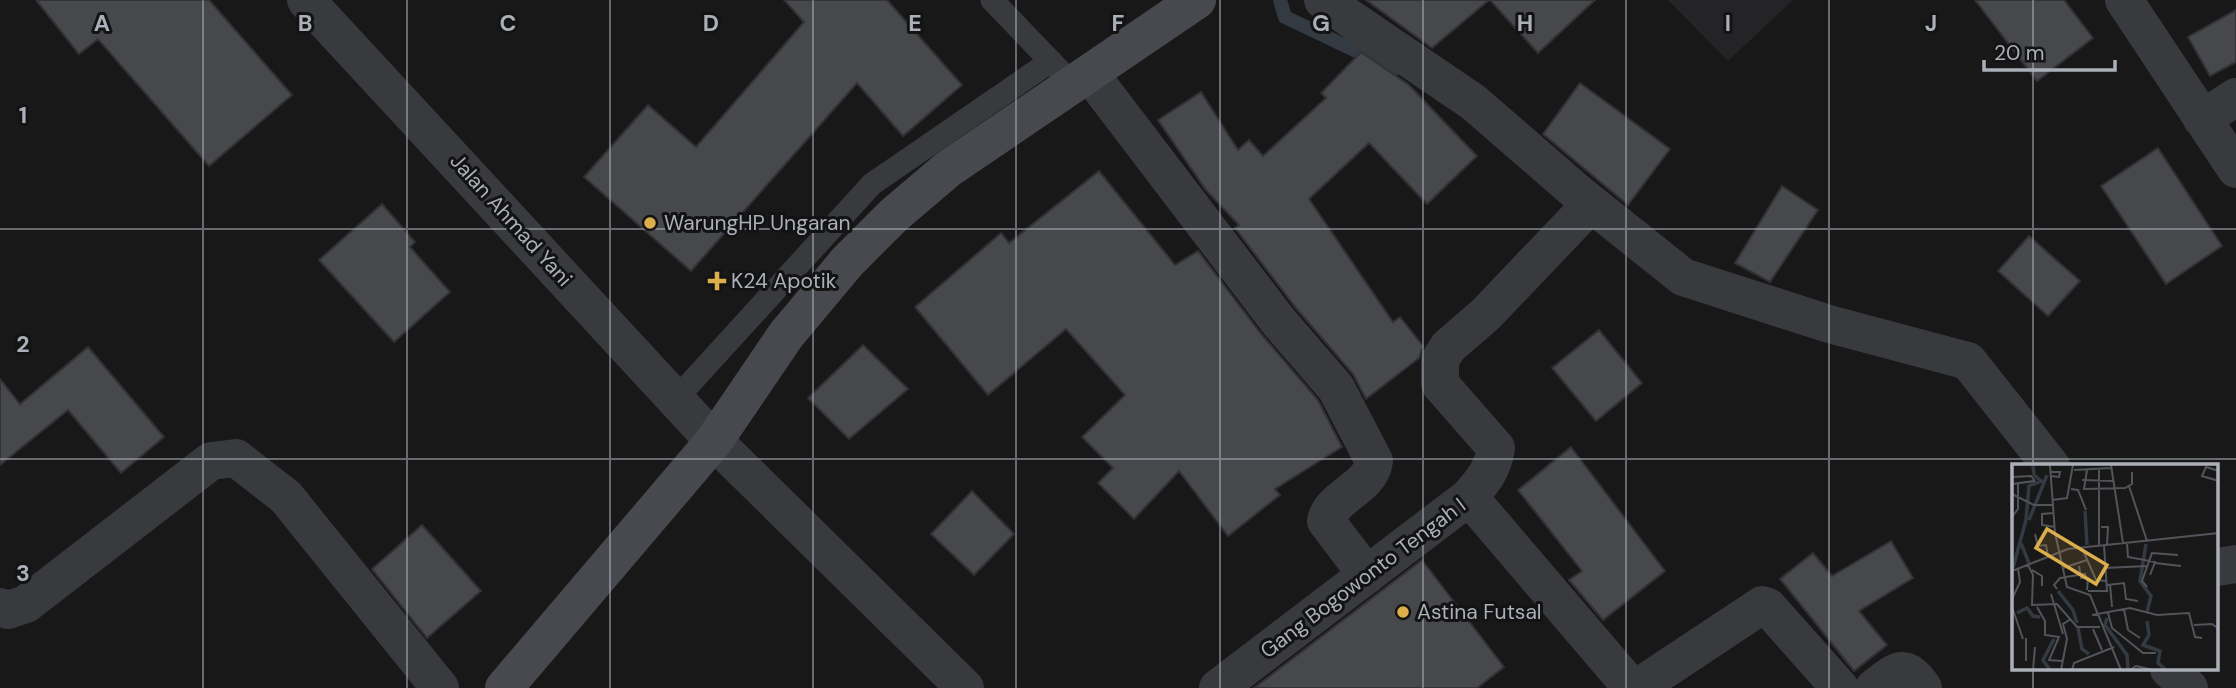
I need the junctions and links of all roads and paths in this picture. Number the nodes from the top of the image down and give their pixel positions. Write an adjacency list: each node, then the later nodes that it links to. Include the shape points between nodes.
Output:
1 (306, 0): 11 (street, Jalan Ahmad Yani)
2 (992, 0): 6 (lane)
3 (1197, 0): 6 (main road)
4 (1323, 0): 10 (street, via 1474,102)
5 (2124, 0): 8 (street)
6 (1072, 73): 11 (lane, via 872,184); 12 (main road, via 948,169 848,262 786,335); 17 (street, via 1336,388 1374,461 1370,474 1329,512 1326,521)
7 (2236, 97): 8 (street)
8 (2202, 119): 9 (street)
9 (2236, 169)
10 (1582, 214): 13 (street, via 1683,276 1829,324 1968,361); 14 (street, Gang Bogowonto Tengah I, via 1440,360 1440,384 1496,448 1493,466)
11 (675, 400): 12 (street, Jalan Ahmad Yani)
12 (714, 441): 21 (main road); 22 (street, Jalan Ahmad Yani)
13 (2049, 464)
14 (1469, 497): 17 (street, Gang Bogowonto Tengah I); 24 (street)
15 (2236, 564): 16 (street)
16 (2218, 567)
17 (1367, 575): 23 (street, Gang Bogowonto Tengah I)
18 (0, 607): 20 (street, via 8,610 26,604 211,460 236,458 286,497)
19 (2170, 670): 28 (street)
20 (440, 688)
21 (503, 688)
22 (965, 688)
23 (1218, 688)
24 (1634, 688): 25 (street, via 1762,605)
25 (1840, 688)
26 (1874, 688): 27 (street, via 1895,672 1905,671 1914,673)
27 (1923, 688)
28 (2189, 688)

